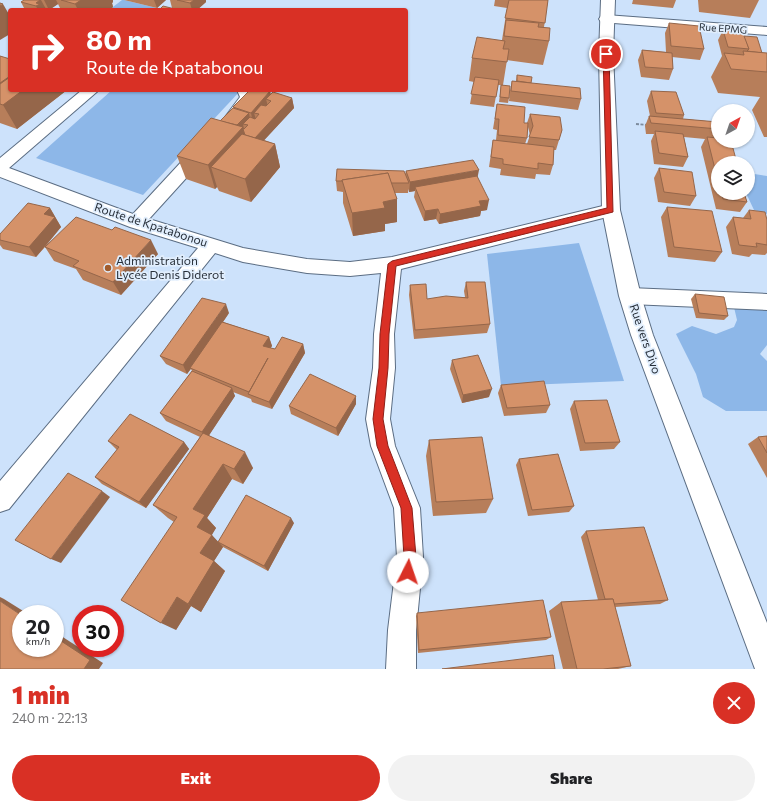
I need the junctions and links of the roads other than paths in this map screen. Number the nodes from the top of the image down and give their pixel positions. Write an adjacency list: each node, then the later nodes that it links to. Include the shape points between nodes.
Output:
1 (607, 10): 2 (street, Rue EPMG); 7 (main road, Rue vers Divo)
2 (767, 31)
3 (89, 92): 5 (street)
4 (246, 92): 8 (street, via 248,97 245,103)
5 (0, 167)
6 (0, 171): 8 (street, Route de Kpatabonou)
7 (610, 210): 10 (street, Route de Kpatabonou); 11 (main road, Rue vers Divo)
8 (136, 222): 9 (street, Route de Kpatabonou)
9 (211, 245): 10 (street, Route de Kpatabonou, via 244,255 307,266 350,269); 13 (street)
10 (392, 264): 15 (street, via 378,419 383,446 407,508 410,557 402,630)
11 (630, 296): 12 (street); 14 (main road, Rue vers Divo, via 642,335)
12 (767, 302)
13 (0, 500)
14 (767, 661)
15 (401, 669)

